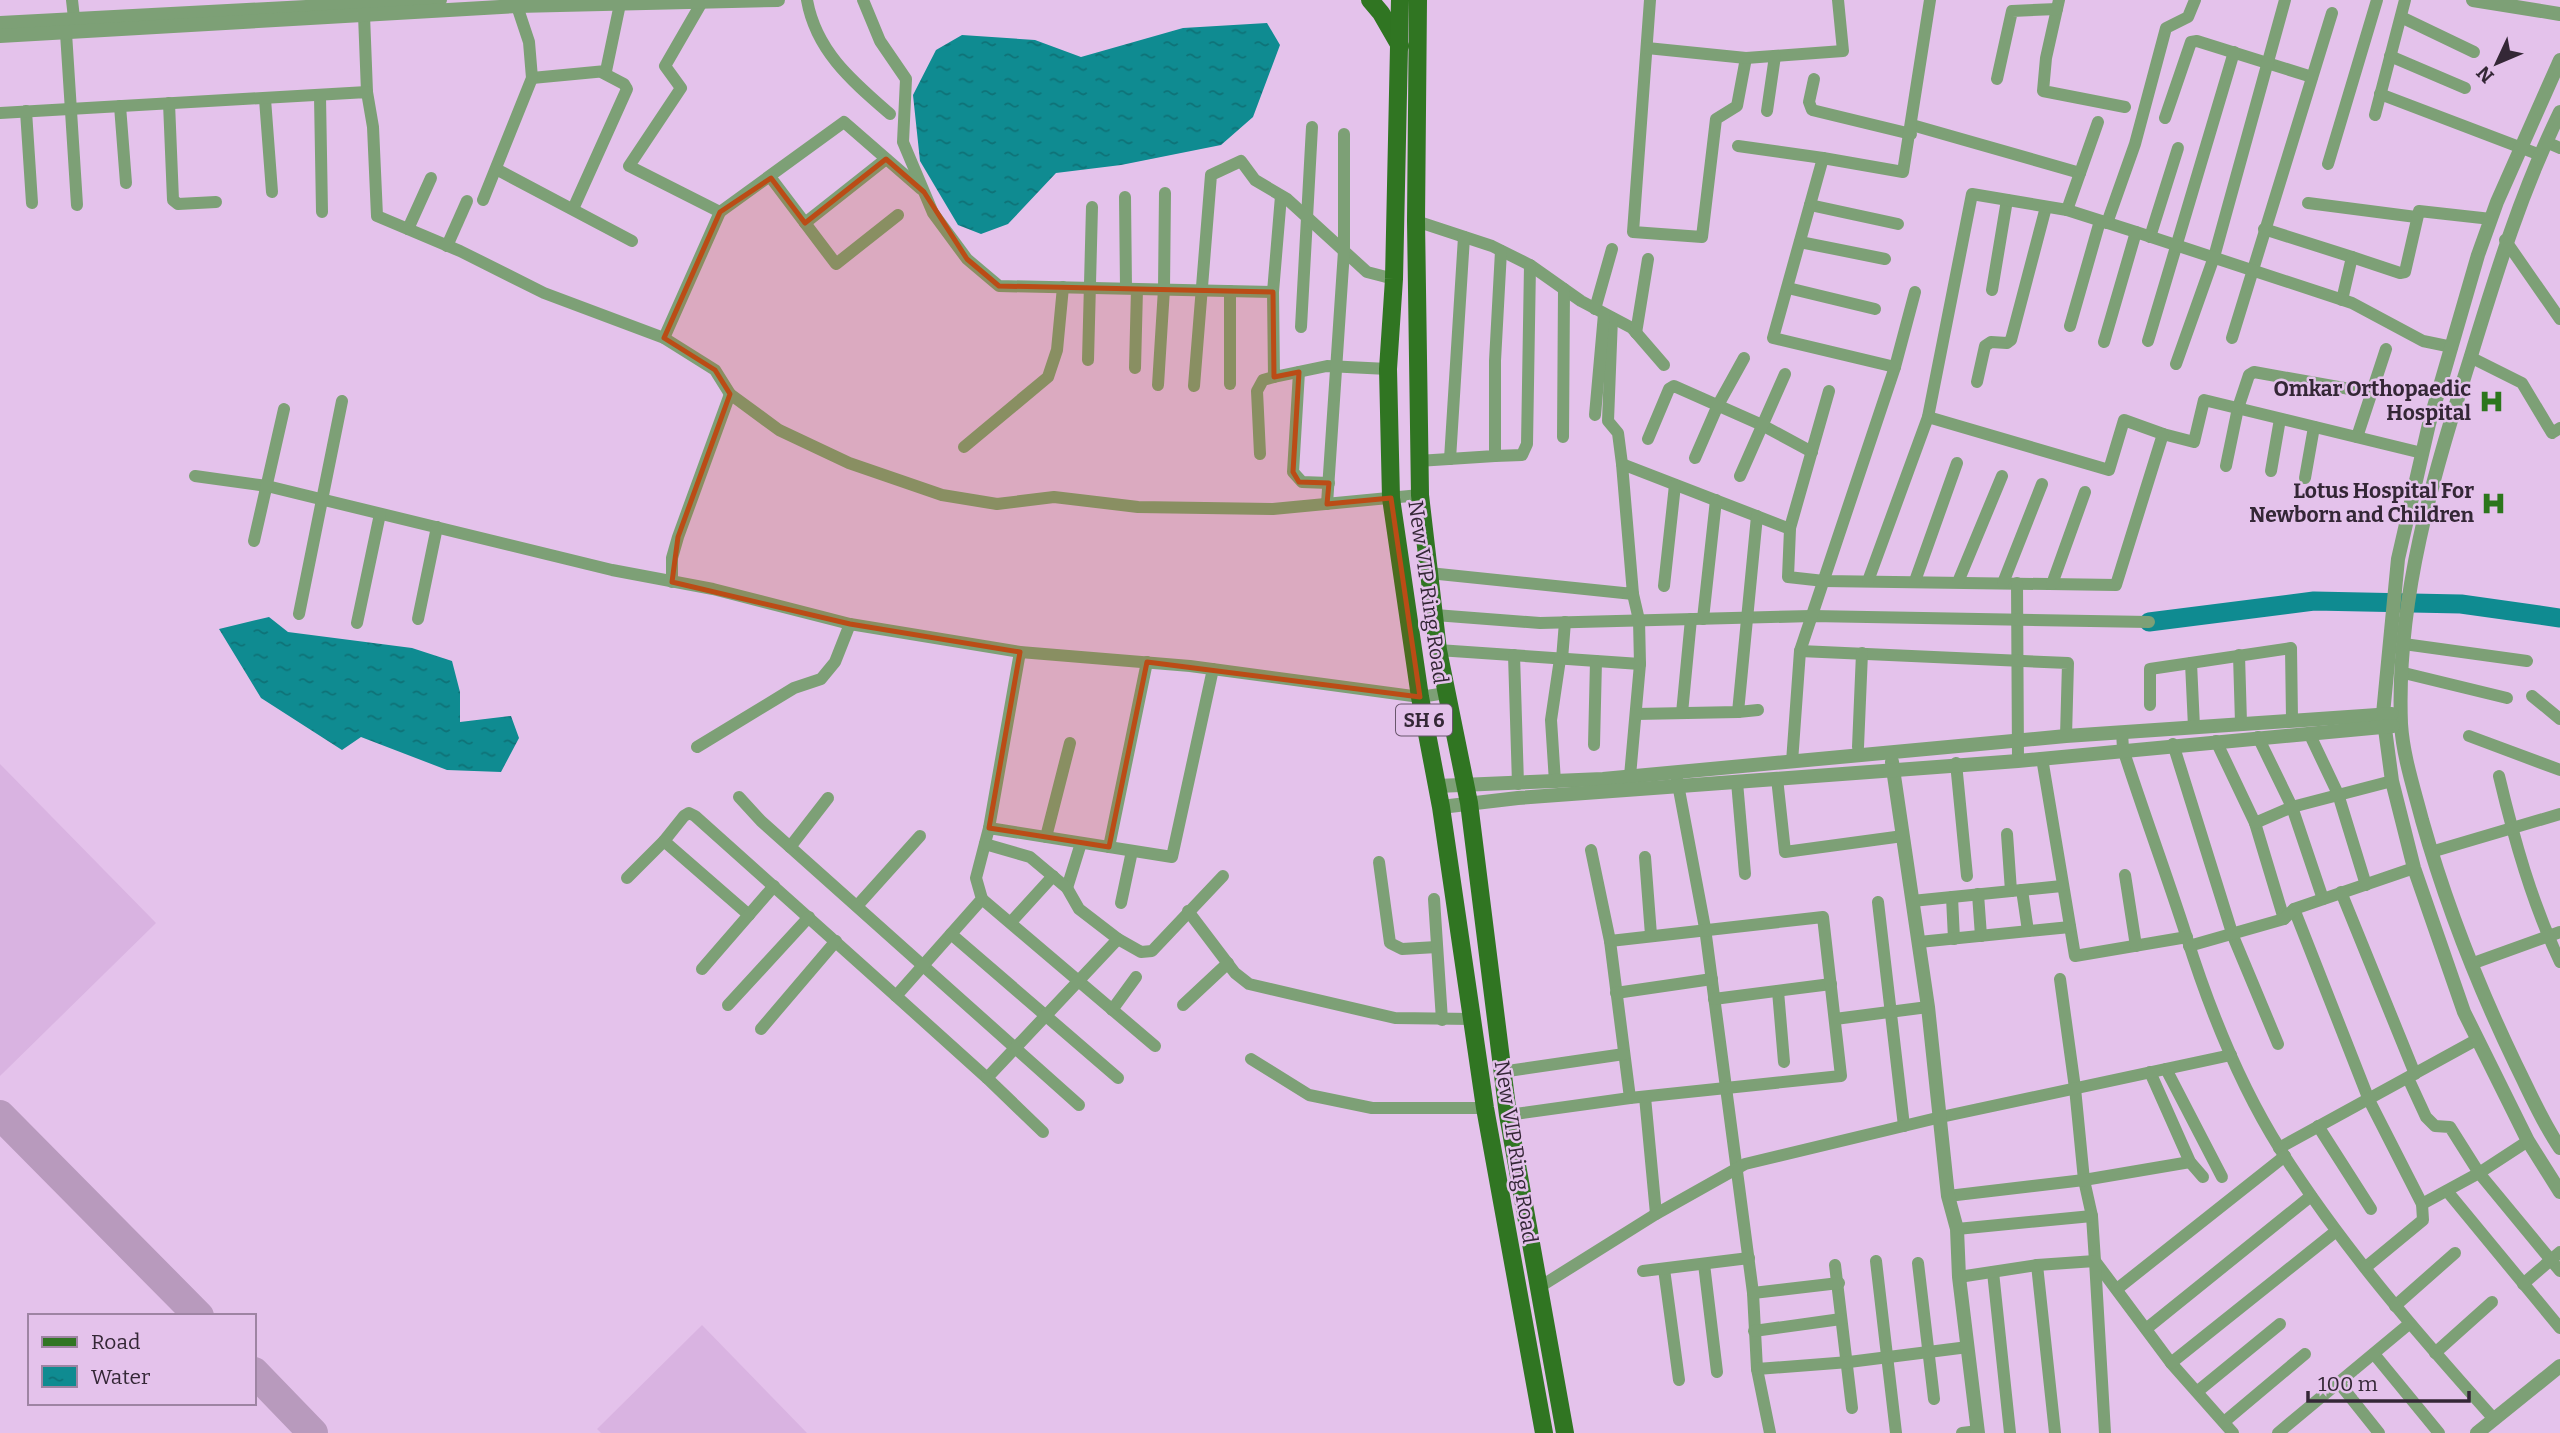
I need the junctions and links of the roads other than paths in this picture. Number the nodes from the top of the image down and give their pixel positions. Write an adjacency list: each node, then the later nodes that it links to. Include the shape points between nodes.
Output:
1 (72, 0): 29 (street)
2 (440, 0): 23 (street)
3 (778, 0): 17 (street)
4 (807, 0): 58 (street, via 811,22 833,60)
5 (863, 0): 79 (street, via 880,41 906,79 903,142)
6 (1370, 0): 31 (main road)
7 (1400, 0): 31 (main road, New VIP Ring Road / SH 6)
8 (1418, 0): 101 (main road, New VIP Ring Road / SH 6)
9 (1650, 0): 32 (street)
10 (1838, 0): 35 (street, via 1843,51)
11 (1930, 0): 63 (street)
12 (2195, 0): 102 (street, via 2188,17 2166,28 2135,144)
13 (2286, 0): 39 (street)
14 (2377, 0): 72 (street)
15 (2405, 0): 27 (street)
16 (2473, 0): 26 (street)
17 (702, 2): 20 (street); 96 (street, via 665,66 681,88 629,166)
18 (522, 3): 20 (street); 23 (street); 42 (street)
19 (297, 4): 22 (street); 23 (street)
20 (620, 4): 40 (street, via 608,68)
21 (2058, 4): 44 (street, via 2012,11); 52 (street, via 2043,92)
22 (269, 5): 24 (street)
23 (358, 9): 24 (street); 46 (street)
24 (206, 13): 29 (street)
25 (2332, 13): 41 (street)
26 (2560, 13)
27 (2401, 17): 34 (street); 36 (street)
28 (0, 23): 29 (street)
29 (72, 28): 30 (street); 53 (street)
30 (0, 36)
31 (1399, 46): 124 (main road, New VIP Ring Road / SH 6)
32 (1647, 48): 37 (street); 37 (street, via 1633,232 1702,237 1716,119 1737,106)
33 (2234, 52): 39 (street); 60 (street, via 2191,42); 113 (street)
34 (2474, 52)
35 (1775, 56): 37 (street); 55 (street)
36 (2390, 56): 45 (street); 47 (street)
37 (1746, 58)
38 (2560, 60): 66 (street)
39 (2268, 64): 41 (street); 118 (street)
40 (603, 73): 42 (street); 93 (street, via 627,89)
41 (2312, 77): 106 (street)
42 (532, 78): 73 (street)
43 (1814, 79): 63 (street, via 1808,102 1812,110)
44 (1997, 79)
45 (2465, 88)
46 (367, 92): 48 (street); 105 (street, via 377,216)
47 (2380, 94): 59 (street); 66 (street)
48 (320, 96): 49 (street); 95 (street)
49 (265, 99): 50 (street); 78 (street)
50 (169, 103): 51 (street); 86 (street, via 173,200 178,204)
51 (120, 106): 53 (street); 77 (street)
52 (2125, 107)
53 (71, 108): 54 (street); 89 (street)
54 (26, 111): 57 (street); 87 (street)
55 (1767, 111)
56 (2560, 112): 68 (street)
57 (0, 113)
58 (890, 114)
59 (2375, 114)
60 (2165, 118)
61 (2098, 122): 74 (street)
62 (1312, 127): 98 (street)
63 (1912, 130): 71 (street, via 1903,172); 74 (street)
64 (1344, 134): 116 (street)
65 (1738, 146): 71 (street)
66 (2521, 147): 68 (street); 100 (street)
67 (2178, 148): 109 (street)
68 (2543, 148): 69 (street); 110 (street)
69 (2560, 148)
70 (886, 159): 76 (street, via 845,122); 79 (street); 103 (street)
71 (1823, 159): 90 (street)
72 (2328, 164)
73 (496, 169): 83 (street); 93 (street)
74 (2080, 173): 94 (street)
75 (431, 178): 105 (street)
76 (771, 178): 96 (street); 103 (street)
77 (126, 183)
78 (272, 192)
79 (924, 192): 125 (street, via 933,213 967,260 999,286)
80 (1165, 193): 129 (street)
81 (1281, 196): 98 (street); 130 (street, via 1255,180 1241,161 1211,175); 134 (street)
82 (1125, 197): 127 (street)
83 (484, 200)
84 (2007, 200): 92 (street); 132 (street); 173 (street, via 1972,194)
85 (467, 201): 114 (street)
86 (216, 202)
87 (32, 203)
88 (2308, 203): 99 (street)
89 (77, 205)
90 (1810, 205): 104 (street); 112 (street)
91 (1092, 207): 126 (street)
92 (2046, 207): 94 (street); 161 (street, via 2011,340 1985,346)
93 (573, 209): 111 (street)
94 (2067, 210): 102 (street)
95 (322, 212)
96 (720, 212): 143 (street)
97 (898, 215): 103 (street, via 836,264)
98 (1306, 216): 116 (street); 141 (street)
99 (2416, 216): 100 (street, via 2423,209); 119 (street, via 2405,272)
100 (2491, 219): 147 (street)
101 (1416, 221): 108 (street); 189 (main road, New VIP Ring Road / SH 6)
102 (2104, 222): 107 (street); 140 (street)
103 (805, 223)
104 (1898, 224)
105 (408, 229): 114 (street)
106 (2264, 229): 119 (street); 123 (street)
107 (2136, 232): 109 (street); 146 (street)
108 (1464, 237): 117 (street); 188 (street)
109 (2150, 237): 113 (street)
110 (2505, 240): 139 (street); 149 (street)
111 (632, 241)
112 (1800, 243): 121 (street); 128 (street)
113 (2175, 244): 118 (street); 145 (street)
114 (447, 246): 143 (street, via 544,293)
115 (1612, 248): 138 (street)
116 (1344, 251): 124 (street, via 1367,272); 154 (street)
117 (1502, 251): 122 (street); 186 (street)
118 (2214, 257): 123 (street); 152 (street)
119 (2352, 257): 136 (street)
120 (1648, 259): 142 (street)
121 (1885, 259)
122 (1530, 265): 131 (street); 186 (street, via 1527,444 1522,455)
123 (2252, 269): 136 (street); 144 (street)
124 (1394, 279): 157 (main road, New VIP Ring Road / SH 6)
125 (1063, 287): 126 (street); 182 (street, via 1057,350 1048,377)
126 (1091, 288): 127 (street); 151 (street)
127 (1131, 288): 129 (street); 156 (street)
128 (1788, 288): 137 (street); 155 (street, via 1773,338)
129 (1164, 289): 130 (street); 163 (street)
130 (1199, 289): 133 (street); 164 (street)
131 (1564, 289): 138 (street); 179 (street)
132 (1992, 290)
133 (1230, 291): 134 (street); 162 (street)
134 (1273, 292): 160 (street)
135 (1915, 292): 155 (street)
136 (2342, 300): 147 (street, via 2423,341)
137 (1875, 309)
138 (1604, 314): 142 (street); 172 (street); 191 (street, via 1608,421 1618,433)
139 (2560, 319)
140 (2070, 326)
141 (1301, 327)
142 (1636, 332): 153 (street)
143 (664, 338): 167 (street, via 715,370)
144 (2232, 338)
145 (2148, 341)
146 (2104, 342)
147 (2452, 347): 184 (street)
148 (2386, 349): 166 (street)
149 (2470, 357): 177 (street, via 2522,383 2552,433); 235 (street, via 2443,444)
150 (1744, 358): 169 (street)
151 (1088, 360)
152 (2176, 364)
153 (1664, 365)
154 (1338, 367): 157 (street); 158 (street); 198 (street)
155 (1895, 367): 214 (street)
156 (1135, 368)
157 (1388, 369): 204 (main road, New VIP Ring Road / SH 6)
158 (1299, 372): 160 (street); 198 (street, via 1293,472 1302,482)
159 (1785, 374): 175 (street)
160 (1274, 377): 185 (street, via 1263,380 1257,391)
161 (1977, 382)
162 (1230, 384)
163 (1158, 385)
164 (1194, 386)
165 (1829, 391): 183 (street)
166 (2372, 393): 170 (street, via 2254,372); 180 (street)
167 (730, 394): 207 (street, via 779,430 849,463 942,495 997,504 1054,497 1152,508 1273,509); 217 (street, via 678,537)
168 (342, 401): 205 (street)
169 (1718, 405): 175 (street); 181 (street, via 1674,386); 187 (street)
170 (2238, 408): 174 (street); 178 (street, via 2204,400 2194,442); 192 (street)
171 (284, 409): 201 (street)
172 (1595, 415)
173 (1928, 417): 178 (street, via 2109,470 2124,421); 215 (street)
174 (2280, 419): 176 (street); 193 (street)
175 (1762, 425): 183 (street); 195 (street)
176 (2314, 427): 180 (street); 197 (street)
177 (2560, 428)
178 (2163, 434): 220 (street, via 2116,586)
179 (1563, 437)
180 (2357, 437): 184 (street)
181 (1648, 439)
182 (964, 447)
183 (1812, 452): 211 (street)
184 (2423, 453): 235 (street, via 2398,559)
185 (1260, 454)
186 (1495, 456): 188 (street)
187 (1695, 458)
188 (1450, 459): 189 (street)
189 (1418, 461): 203 (main road, New VIP Ring Road / SH 6)
190 (1957, 463): 216 (street)
191 (1622, 464): 200 (street); 222 (street)
192 (2225, 466)
193 (2271, 471)
194 (195, 476): 201 (street)
195 (1740, 476)
196 (2002, 476): 218 (street)
197 (2305, 478)
198 (1329, 483): 207 (street)
199 (2042, 484): 219 (street)
200 (1675, 485): 206 (street); 221 (street)
201 (267, 486): 205 (street); 212 (street)
202 (2085, 492): 220 (street)
203 (1420, 495): 204 (street); 213 (main road, New VIP Ring Road / SH 6)
204 (1391, 498): 207 (street); 253 (main road, New VIP Ring Road / SH 6)
205 (321, 499): 208 (street); 223 (street)
206 (1716, 500): 209 (street); 228 (street)
207 (1327, 504)
208 (380, 514): 210 (street); 233 (street)
209 (1757, 516): 211 (street); 226 (street)
210 (437, 527): 217 (street); 227 (street)
211 (1790, 528): 214 (street, via 1788,578)
212 (254, 541)
213 (1429, 573): 222 (street); 224 (main road, New VIP Ring Road / SH 6)
214 (1824, 581): 215 (street); 225 (street)
215 (1868, 581): 216 (street)
216 (1915, 581): 218 (street)
217 (672, 582): 234 (street)
218 (1958, 582): 219 (street)
219 (2010, 583): 220 (street); 230 (street)
220 (2052, 584)
221 (1664, 586)
222 (1633, 594): 229 (street)
223 (299, 614)
224 (1435, 615): 231 (street); 236 (main road, New VIP Ring Road / SH 6)
225 (1812, 616): 226 (street); 230 (street); 237 (street)
226 (1748, 617): 228 (street); 257 (street)
227 (418, 619)
228 (1697, 619): 229 (street); 258 (street)
229 (1639, 620): 231 (street); 248 (street)
230 (2018, 620): 232 (street); 243 (street)
231 (1565, 622): 242 (street)
232 (2149, 622)
233 (357, 623)
234 (849, 624): 238 (street); 276 (street, via 835,662 821,679 794,688)
235 (2399, 634): 246 (street); 250 (street); 262 (street)
236 (1438, 650): 240 (street); 251 (main road, New VIP Ring Road / SH 6)
237 (1800, 651): 239 (street); 282 (street)
238 (1020, 652): 245 (street); 303 (street)
239 (1863, 653): 243 (street); 277 (street)
240 (1514, 655): 242 (street); 293 (street)
241 (2239, 655): 247 (street); 260 (street, via 2291,648); 264 (street)
242 (1561, 659): 244 (street); 291 (street, via 1551,720)
243 (2015, 660): 268 (street, via 2068,663); 271 (street)
244 (1596, 661): 248 (street); 275 (street)
245 (1147, 662): 249 (street); 313 (street)
246 (2527, 662)
247 (2191, 663): 255 (street, via 2150,669); 265 (street)
248 (1640, 664): 259 (street)
249 (1213, 669): 253 (street); 315 (street, via 1172,858)
250 (2403, 673): 254 (street); 263 (street)
251 (1446, 693): 253 (street); 296 (main road, New VIP Ring Road / SH 6)
252 (2532, 696): 261 (street)
253 (1420, 697): 294 (main road, New VIP Ring Road / SH 6)
254 (2507, 698)
255 (2150, 705)
256 (1758, 710): 257 (street)
257 (1738, 712): 258 (street)
258 (1682, 713): 259 (street)
259 (1636, 714): 286 (street)
260 (2292, 719): 262 (street); 264 (street)
261 (2560, 719)
262 (2384, 720): 263 (street); 267 (street); 290 (street)
263 (2401, 720): 316 (street, via 2408,771)
264 (2241, 723): 265 (street)
265 (2194, 727): 266 (street)
266 (2122, 732): 268 (street); 278 (street)
267 (2309, 733): 270 (street); 295 (street)
268 (2066, 736): 271 (street)
269 (2469, 736): 285 (street)
270 (2258, 737): 272 (street); 300 (street)
271 (2017, 741): 279 (street); 281 (street)
272 (2216, 741): 274 (street); 302 (street)
273 (1070, 743): 308 (street)
274 (2173, 744): 278 (street); 354 (street)
275 (1594, 745)
276 (697, 747)
277 (1858, 747)
278 (2123, 749): 280 (street); 360 (street)
279 (1891, 753): 282 (street); 284 (street)
280 (2042, 758): 281 (street); 328 (street)
281 (2018, 761): 283 (street)
282 (1792, 762): 289 (street)
283 (1956, 763): 284 (street); 324 (street)
284 (1892, 768): 288 (street); 307 (street)
285 (2560, 770)
286 (1630, 776): 289 (street); 291 (street)
287 (2499, 776): 304 (street)
288 (1777, 778): 292 (street); 307 (street, via 1785,852)
289 (1677, 779): 292 (street); 296 (street); 348 (street)
290 (2392, 781): 295 (street); 319 (street)
291 (1555, 782): 293 (street)
292 (1737, 782): 320 (street)
293 (1518, 784): 296 (street)
294 (1437, 786): 296 (street); 299 (main road, New VIP Ring Road / SH 6)
295 (2338, 794): 300 (street); 326 (street)
296 (1467, 795): 299 (street); 396 (main road, New VIP Ring Road / SH 6)
297 (739, 797): 312 (street)
298 (828, 798): 312 (street)
299 (1441, 807): 384 (main road, New VIP Ring Road / SH 6)
300 (2292, 807): 302 (street); 335 (street)
301 (2560, 814): 304 (street)
302 (2255, 823): 345 (street)
303 (989, 828): 308 (street); 311 (street)
304 (2511, 828): 316 (street); 351 (street)
305 (2007, 834): 330 (street)
306 (920, 836): 340 (street)
307 (1903, 836): 337 (street)
308 (1046, 837): 310 (street)
309 (664, 841): 325 (street); 327 (street, via 689,813); 343 (street)
310 (1081, 843): 313 (street); 329 (street)
311 (985, 844): 322 (street, via 1030,857); 334 (street, via 976,878)
312 (789, 847): 340 (street)
313 (1109, 847): 315 (street)
314 (1591, 850): 358 (street)
315 (1132, 851): 339 (street)
316 (2431, 852): 365 (street)
317 (1645, 857): 352 (street)
318 (1379, 862): 362 (street, via 1390,943 1402,949)
319 (2414, 868): 326 (street); 387 (street)
320 (1745, 874)
321 (2125, 875): 361 (street)
322 (1053, 876): 329 (street); 346 (street)
323 (1223, 876): 342 (street)
324 (1967, 876)
325 (627, 878)
326 (2366, 884): 331 (street)
327 (774, 886): 343 (street); 344 (street)
328 (2062, 886): 330 (street); 347 (street)
329 (1068, 888): 355 (street, via 1079,909)
330 (2017, 890): 332 (street); 349 (street)
331 (2341, 892): 335 (street); 398 (street)
332 (1978, 894): 333 (street); 353 (street)
333 (1952, 897): 337 (street); 356 (street)
334 (982, 899): 346 (street); 350 (street)
335 (2323, 899): 341 (street)
336 (1434, 900): 362 (street)
337 (1912, 901): 359 (street)
338 (1878, 902): 381 (street)
339 (1121, 903)
340 (857, 906): 366 (street)
341 (2294, 909): 345 (street); 405 (street)
342 (1188, 911): 355 (street, via 1147,954); 364 (street)
343 (749, 915): 367 (street)
344 (809, 917): 357 (street); 377 (street)
345 (2284, 919): 354 (street)
346 (1011, 922): 371 (street)
347 (2070, 927): 349 (street); 361 (street, via 2075,956)
348 (1705, 928): 352 (street); 369 (street); 372 (street, via 1823,917)
349 (2028, 932): 353 (street)
350 (951, 934): 366 (street); 382 (street)
351 (2554, 934): 363 (street); 365 (street)
352 (1651, 935): 358 (street)
353 (1981, 936): 356 (street)
354 (2233, 936): 360 (street); 388 (street)
355 (1118, 939): 371 (street)
356 (1954, 939): 359 (street)
357 (836, 941): 375 (street); 386 (street)
358 (1610, 941): 374 (street)
359 (1919, 942): 379 (street)
360 (2188, 942): 361 (street); 392 (street)
361 (2136, 946)
362 (1437, 947): 385 (street)
363 (2560, 962)
364 (1228, 963): 378 (street); 385 (street, via 1249,984 1382,1016)
365 (2471, 964): 414 (street)
366 (923, 965): 375 (street); 390 (street)
367 (702, 969)
368 (1136, 977): 380 (street)
369 (1712, 979): 374 (street); 376 (street)
370 (2060, 979): 402 (street)
371 (1078, 980): 380 (street); 382 (street)
372 (1831, 984): 373 (street); 383 (street)
373 (1778, 991): 376 (street); 394 (street)
374 (1616, 993): 391 (street)
375 (895, 996): 399 (street)
376 (1714, 999): 401 (street)
377 (729, 1005)
378 (1183, 1005)
379 (1928, 1007): 381 (street); 409 (street)
380 (1112, 1010): 389 (street)
381 (1889, 1012): 383 (street); 410 (street)
382 (1045, 1014): 390 (street); 400 (street)
383 (1835, 1018): 401 (street, via 1841,1076)
384 (1472, 1019): 385 (street); 407 (main road, New VIP Ring Road / SH 6)
385 (1442, 1020)
386 (761, 1030)
387 (2476, 1040): 398 (street); 413 (street)
388 (2278, 1044)
389 (1154, 1046)
390 (1016, 1048): 399 (street); 406 (street)
391 (1624, 1054): 396 (street); 404 (street)
392 (2231, 1055): 395 (street); 415 (street)
393 (1251, 1059): 407 (street, via 1309,1095 1372,1108)
394 (1784, 1062)
395 (2166, 1069): 397 (street); 420 (street)
396 (1501, 1072): 408 (main road, New VIP Ring Road / SH 6)
397 (2150, 1072): 402 (street); 416 (street)
398 (2411, 1076): 405 (street); 418 (street, via 2426,1117 2435,1126 2449,1127)
399 (986, 1078): 412 (street)
400 (1118, 1078)
401 (1726, 1088): 403 (street); 417 (street)
402 (2075, 1088): 409 (street); 421 (street)
403 (1645, 1097): 404 (street); 428 (street)
404 (1630, 1098): 408 (street)
405 (2368, 1100): 411 (street); 426 (street)
406 (1079, 1105)
407 (1485, 1108): 479 (main road, New VIP Ring Road / SH 6)
408 (1508, 1115): 449 (main road, New VIP Ring Road / SH 6)
409 (1941, 1117): 410 (street); 424 (street)
410 (1903, 1126): 417 (street)
411 (2318, 1126): 415 (street); 427 (street)
412 (1043, 1132)
413 (2528, 1141): 418 (street); 423 (street)
414 (2560, 1148)
415 (2282, 1152): 425 (street); 450 (street)
416 (2190, 1162): 419 (street); 421 (street)
417 (1737, 1169): 428 (street); 434 (street)
418 (2479, 1173): 422 (street); 433 (street)
419 (2203, 1177)
420 (2222, 1177)
421 (2084, 1180): 424 (street); 429 (street)
422 (2447, 1191): 426 (street); 448 (street)
423 (2560, 1192)
424 (1948, 1196): 430 (street)
425 (2311, 1196): 431 (street); 458 (street)
426 (2422, 1205): 441 (street, via 2423,1220)
427 (2371, 1209)
428 (1656, 1214): 449 (street)
429 (2092, 1216): 430 (street); 436 (street)
430 (1957, 1229): 446 (street)
431 (2335, 1232): 441 (street); 467 (street)
432 (2455, 1253): 453 (street)
433 (2556, 1256): 444 (street); 448 (street)
434 (1749, 1258): 438 (street); 451 (street)
435 (1876, 1261): 465 (street)
436 (2095, 1261): 440 (street); 450 (street); 486 (street)
437 (1918, 1263): 461 (street)
438 (1704, 1264): 442 (street); 470 (street)
439 (1835, 1265): 447 (street)
440 (2037, 1265): 445 (street); 485 (street)
441 (2366, 1267): 453 (street)
442 (1664, 1269): 443 (street); 471 (street)
443 (1643, 1271)
444 (2560, 1271)
445 (1993, 1272): 446 (street); 484 (street)
446 (1959, 1277): 460 (street)
447 (1839, 1283): 451 (street); 454 (street)
448 (2523, 1284): 457 (street)
449 (1538, 1288): 480 (main road, New VIP Ring Road / SH 6)
450 (2117, 1289): 458 (street)
451 (1753, 1293): 459 (street)
452 (2492, 1302): 462 (street)
453 (2395, 1306): 456 (street)
454 (1841, 1319): 459 (street); 466 (street)
455 (2280, 1324): 473 (street)
456 (2409, 1324): 462 (street); 464 (street)
457 (2560, 1328)
458 (2146, 1329): 467 (street)
459 (1754, 1331): 469 (street)
460 (1968, 1347): 461 (street); 478 (street)
461 (1930, 1350): 465 (street); 474 (street)
462 (2435, 1353): 476 (street)
463 (2305, 1354): 477 (street)
464 (2374, 1354): 472 (street); 490 (street)
465 (1885, 1355): 466 (street); 482 (street)
466 (1849, 1362): 469 (street); 475 (street)
467 (2171, 1363): 473 (street)
468 (2560, 1366): 476 (street)
469 (1757, 1369): 481 (street)
470 (1717, 1372)
471 (1679, 1380)
472 (2339, 1383): 488 (street); 489 (street)
473 (2198, 1391): 477 (street)
474 (1934, 1399)
475 (1852, 1408)
476 (2494, 1419): 491 (street)
477 (2224, 1422): 487 (street)
478 (1978, 1432): 483 (street)
479 (1545, 1433)
480 (1564, 1433)
481 (1770, 1433)
482 (1896, 1433)
483 (1962, 1433)
484 (2010, 1433)
485 (2055, 1433)
486 (2105, 1433)
487 (2233, 1433)
488 (2278, 1433)
489 (2379, 1433)
490 (2439, 1433)
491 (2477, 1433)

